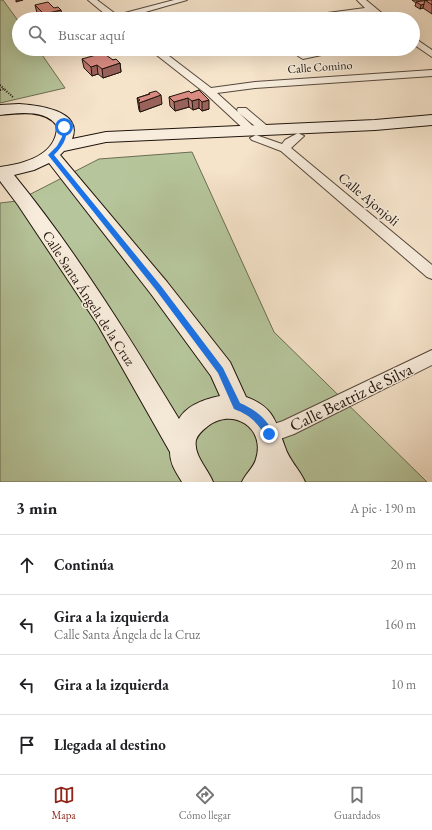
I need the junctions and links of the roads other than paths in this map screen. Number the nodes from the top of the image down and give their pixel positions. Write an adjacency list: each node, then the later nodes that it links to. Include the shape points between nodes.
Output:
1 (92, 0): 5 (street)
2 (183, 0): 6 (street)
3 (361, 0): 4 (street)
4 (372, 9): 7 (street); 8 (street)
5 (107, 12)
6 (141, 12)
7 (352, 12)
8 (376, 12)
9 (420, 45): 10 (street)
10 (432, 54)
11 (164, 56): 14 (street, Calle Ajonjoli)
12 (432, 73): 13 (street, Calle Comino)
13 (228, 87): 14 (street, Calle Comino); 19 (street, Calle Ajonjoli, via 226,97)
14 (209, 91): 19 (street, Calle Ajonjoli)
15 (4, 101): 18 (street, via 46,111 58,118)
16 (432, 120): 17 (street)
17 (375, 125): 19 (street); 20 (street)
18 (64, 127): 21 (street); 23 (street, via 64,137)
19 (258, 133): 20 (street); 21 (street); 22 (street, Calle Ajonjoli)
20 (298, 136): 22 (street, via 289,142)
21 (106, 137): 23 (street)
22 (285, 149): 25 (street, Calle Ajonjoli)
23 (55, 151): 24 (street, via 31,165); 27 (street, via 221,370)
24 (1, 172): 29 (street, Calle Santa Ángela de la Cruz, via 25,201 106,319)
25 (432, 274)
26 (432, 357): 28 (street, Calle Beatriz de Silva, via 287,428)
27 (237, 406): 28 (street, via 251,412 262,422); 29 (street, via 221,405 206,410 194,419 185,432)
28 (271, 443): 31 (street, via 268,466); 32 (street)
29 (182, 448): 30 (street, Calle Santa Ángela de la Cruz, via 184,461)
30 (199, 482)
31 (256, 482)
32 (291, 482)

